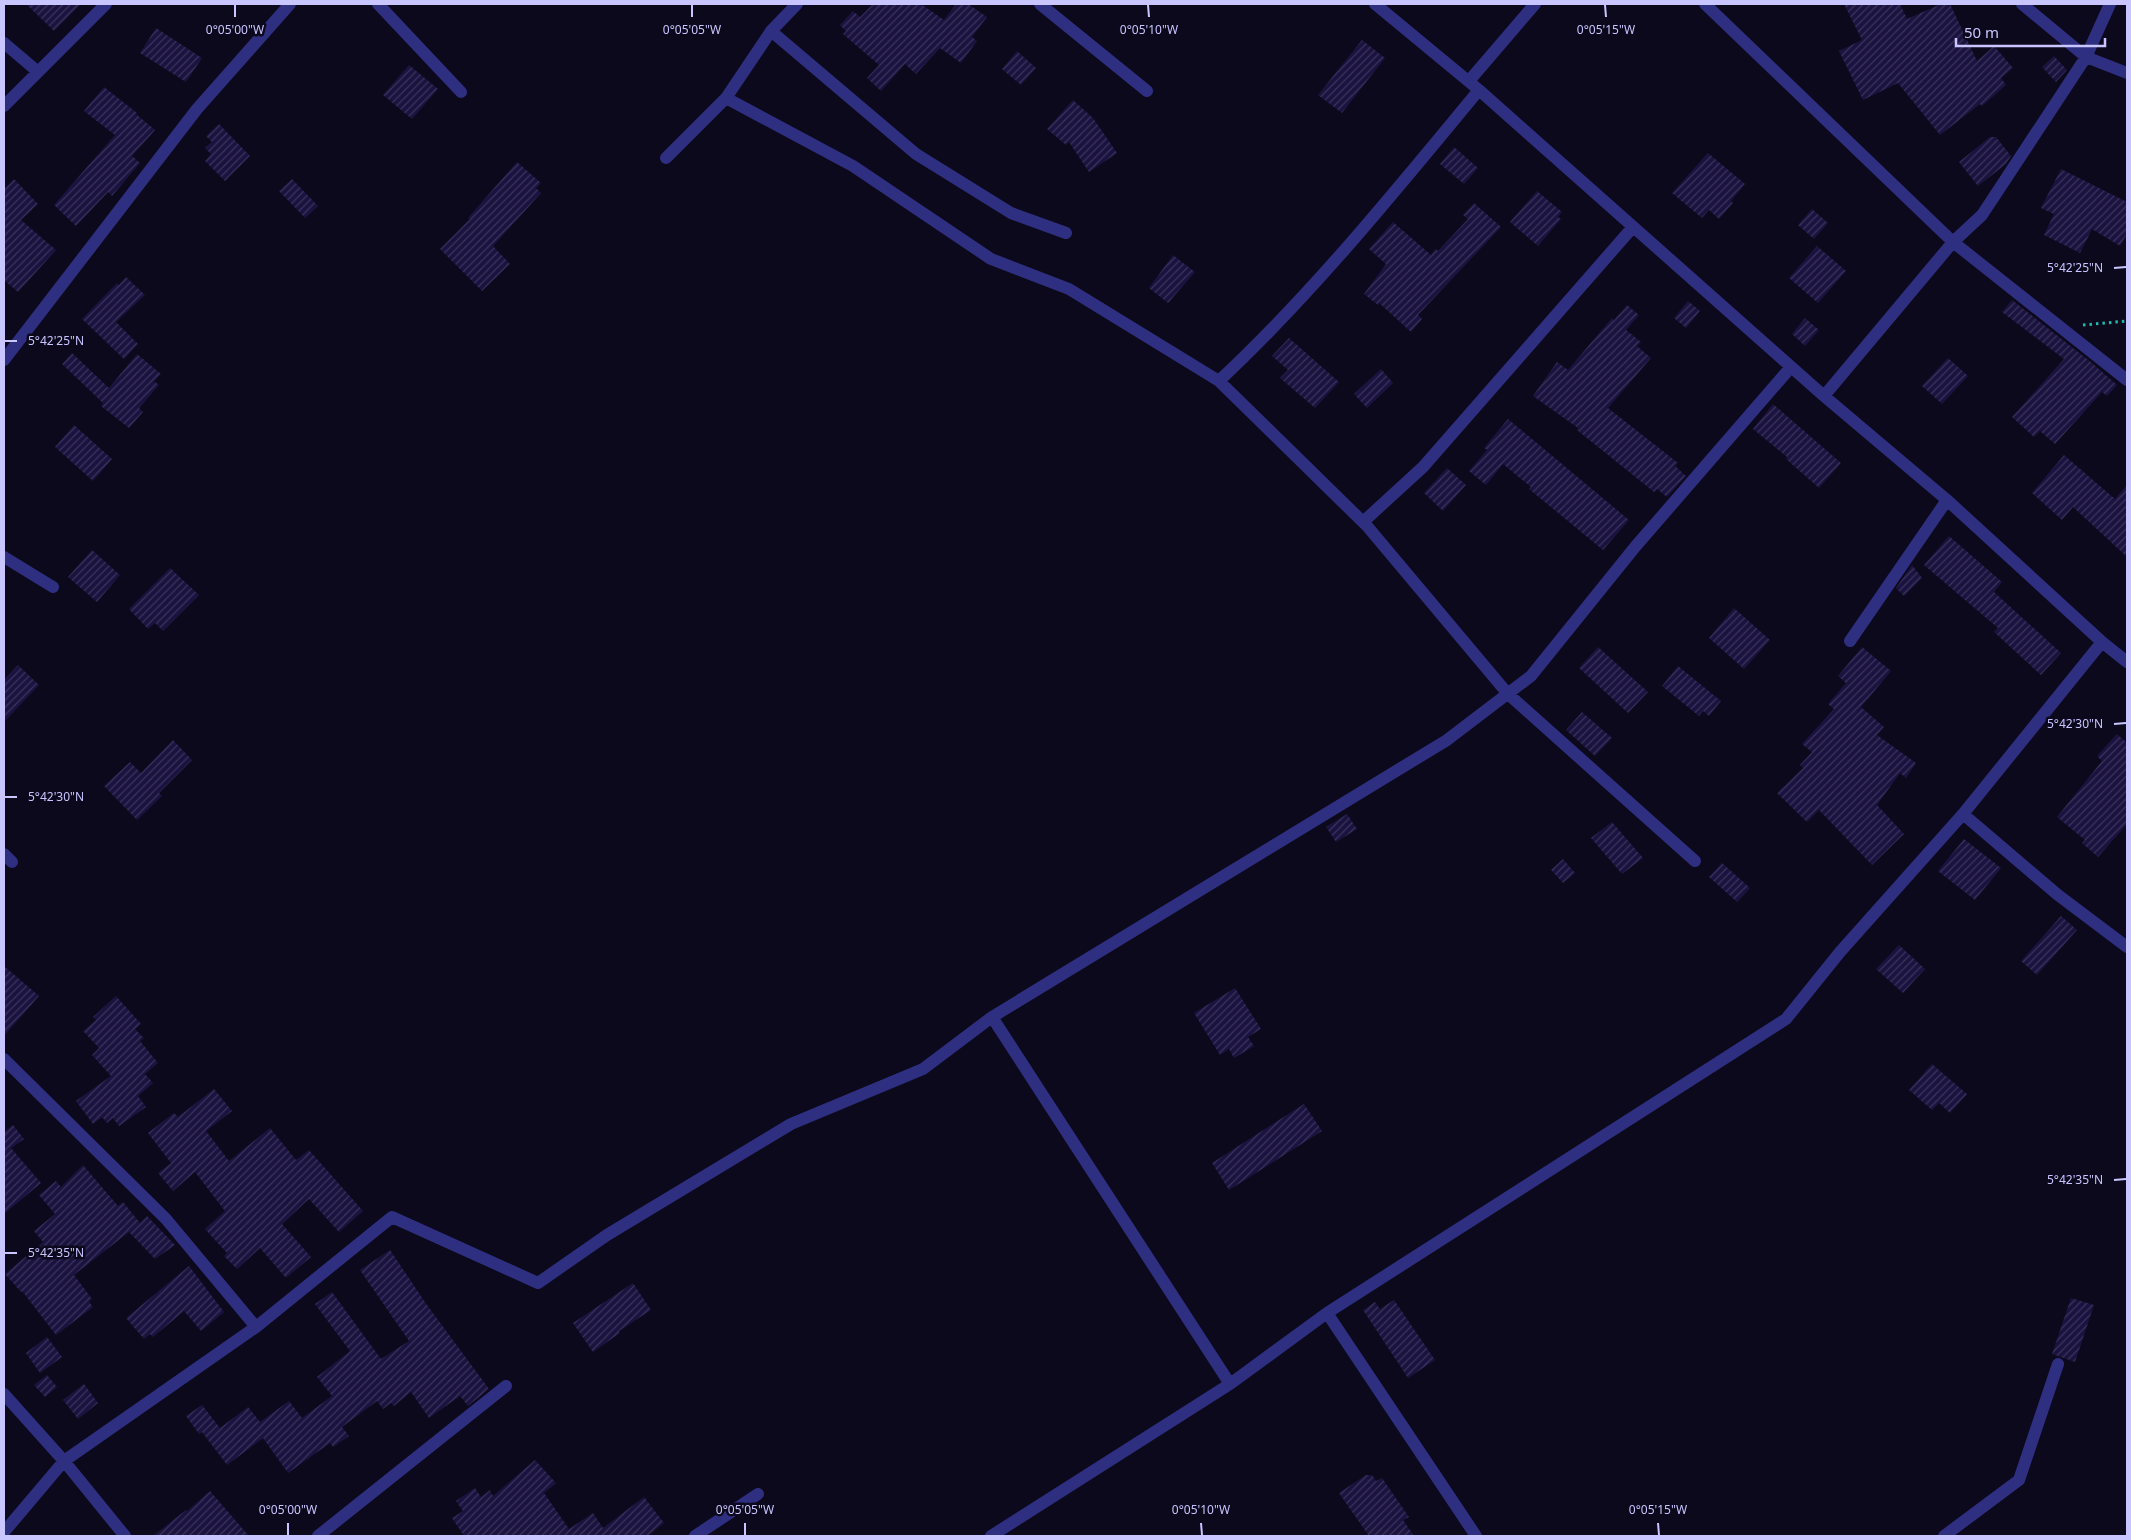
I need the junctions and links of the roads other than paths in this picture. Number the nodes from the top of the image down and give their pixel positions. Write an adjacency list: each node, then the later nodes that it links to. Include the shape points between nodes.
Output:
1 (106, 4): 14 (street)
2 (290, 4): 26 (street, via 197,109)
3 (378, 4): 19 (street)
4 (795, 4): 11 (street)
5 (1040, 4): 18 (street)
6 (1375, 4): 16 (street)
7 (1535, 4): 16 (street)
8 (1705, 4): 25 (street)
9 (2022, 4): 13 (street)
10 (2110, 4): 13 (street)
11 (771, 31): 20 (street); 24 (street, via 916,154 1010,213)
12 (4, 43): 14 (street)
13 (2086, 58): 15 (street); 25 (street, via 1982,215)
14 (37, 71): 21 (street)
15 (2127, 73)
16 (1469, 81): 17 (street)
17 (1479, 90): 23 (street); 29 (street, via 1366,226 1264,339)
18 (1147, 91)
19 (461, 92)
20 (726, 98): 22 (street); 29 (street, via 853,166 991,259 1069,289)
21 (4, 106)
22 (666, 158)
23 (1633, 227): 27 (street); 32 (street, via 1423,467)
24 (1066, 233)
25 (1953, 242): 28 (street); 30 (street)
26 (4, 360)
27 (1791, 366): 30 (street); 38 (street, via 1634,547 1531,676)
28 (2127, 380)
29 (1219, 381): 32 (street)
30 (1824, 396): 31 (street)
31 (1947, 500): 35 (street); 36 (street)
32 (1363, 522): 38 (street)
33 (4, 557): 34 (street)
34 (53, 587)
35 (1850, 641)
36 (2102, 642): 37 (street); 39 (street)
37 (2127, 662)
38 (1508, 694): 40 (street); 42 (street, via 1447,740)
39 (1963, 814): 41 (street, via 2058,895); 44 (street, via 1840,952 1786,1019)
40 (1694, 861)
41 (2127, 947)
42 (992, 1016): 45 (street, via 923,1068 791,1124 606,1234 538,1283 392,1217); 47 (street)
43 (4, 1059): 45 (street, via 166,1219)
44 (1327, 1314): 47 (street); 57 (street)
45 (256, 1327): 50 (street)
46 (2058, 1364): 58 (street, via 2019,1480)
47 (1230, 1384): 56 (street)
48 (506, 1386): 54 (street)
49 (4, 1394): 50 (street)
50 (64, 1461): 52 (street); 53 (street)
51 (758, 1494): 55 (street)
52 (4, 1532)
53 (125, 1536)
54 (318, 1536)
55 (695, 1536)
56 (991, 1536)
57 (1476, 1536)
58 (1944, 1536)

